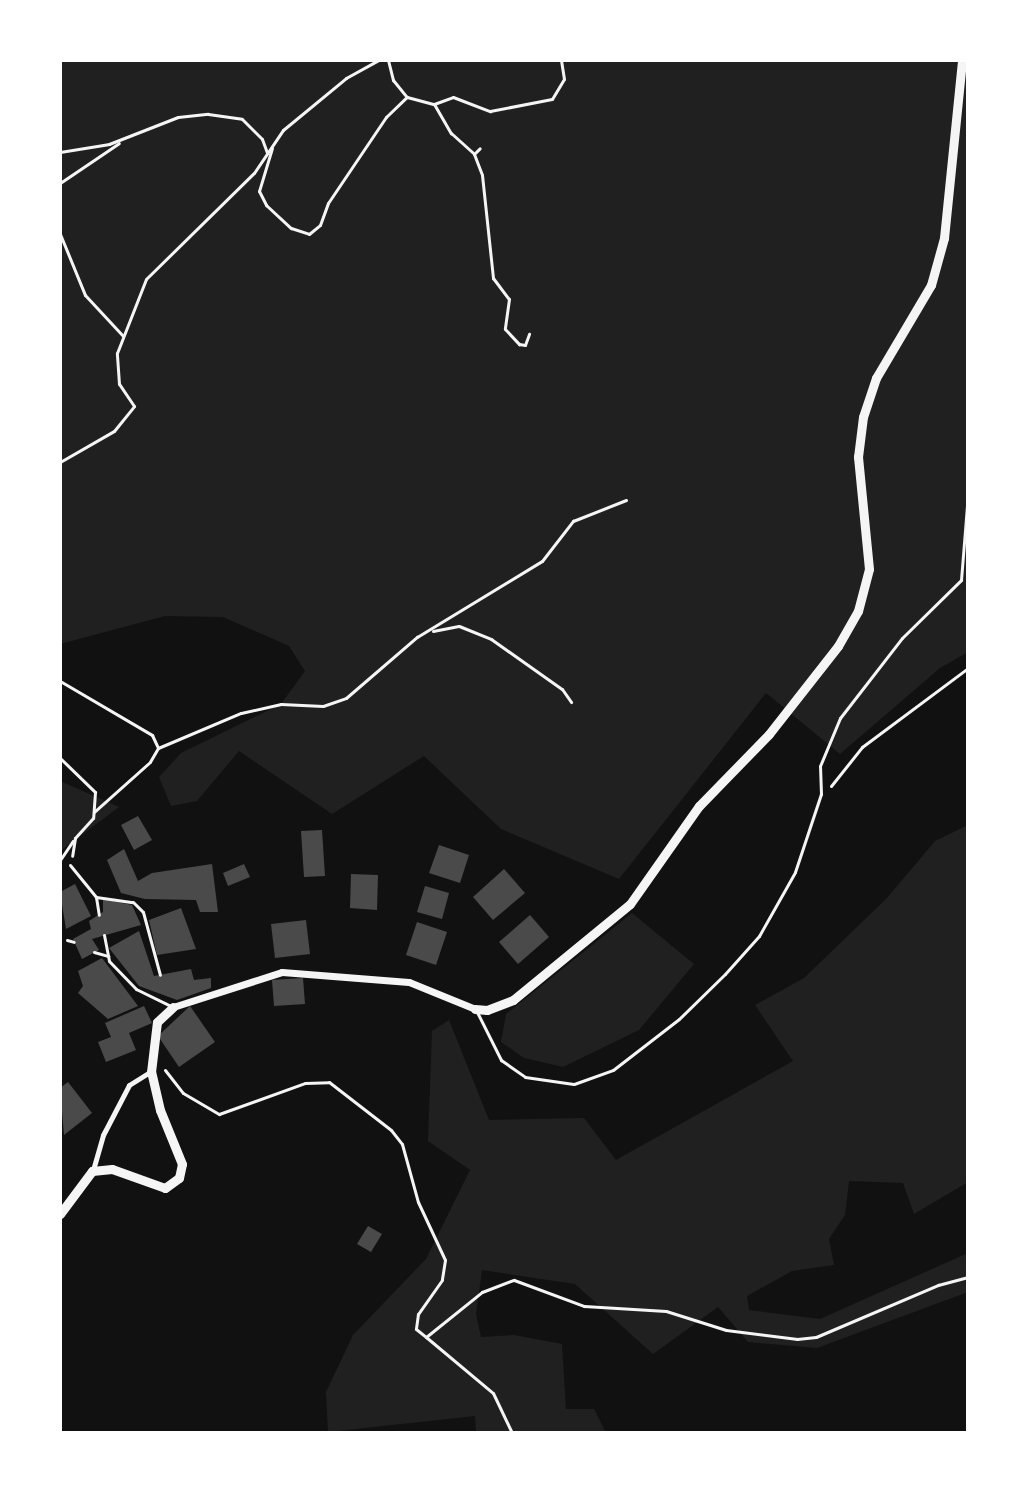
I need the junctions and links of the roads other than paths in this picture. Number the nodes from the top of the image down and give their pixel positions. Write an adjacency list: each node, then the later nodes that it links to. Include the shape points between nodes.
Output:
1 (962, 60): 13 (street, via 944,238 931,285 876,378 863,417 858,457 869,569 858,611 838,646 769,734 692,815 630,904 513,1000)
2 (968, 493): 13 (lane, via 961,580 853,696 820,766 817,805 795,872 759,936 679,1019 613,1070 574,1084 525,1077 501,1060)
3 (70, 865): 4 (lane)
4 (96, 897): 5 (lane); 11 (lane, via 133,902 143,912)
5 (99, 915)
6 (104, 935): 10 (lane)
7 (67, 940): 8 (lane)
8 (74, 942)
9 (94, 952): 10 (lane)
10 (108, 956): 12 (lane, via 136,989)
11 (160, 975)
12 (172, 1003): 13 (street, via 282,972 409,982); 14 (street, via 157,1022)
13 (475, 1009)
14 (151, 1072): 15 (street, via 129,1085 103,1135); 15 (street, via 182,1164 179,1178 165,1188 112,1169)
15 (92, 1171): 16 (street)
16 (60, 1214)

